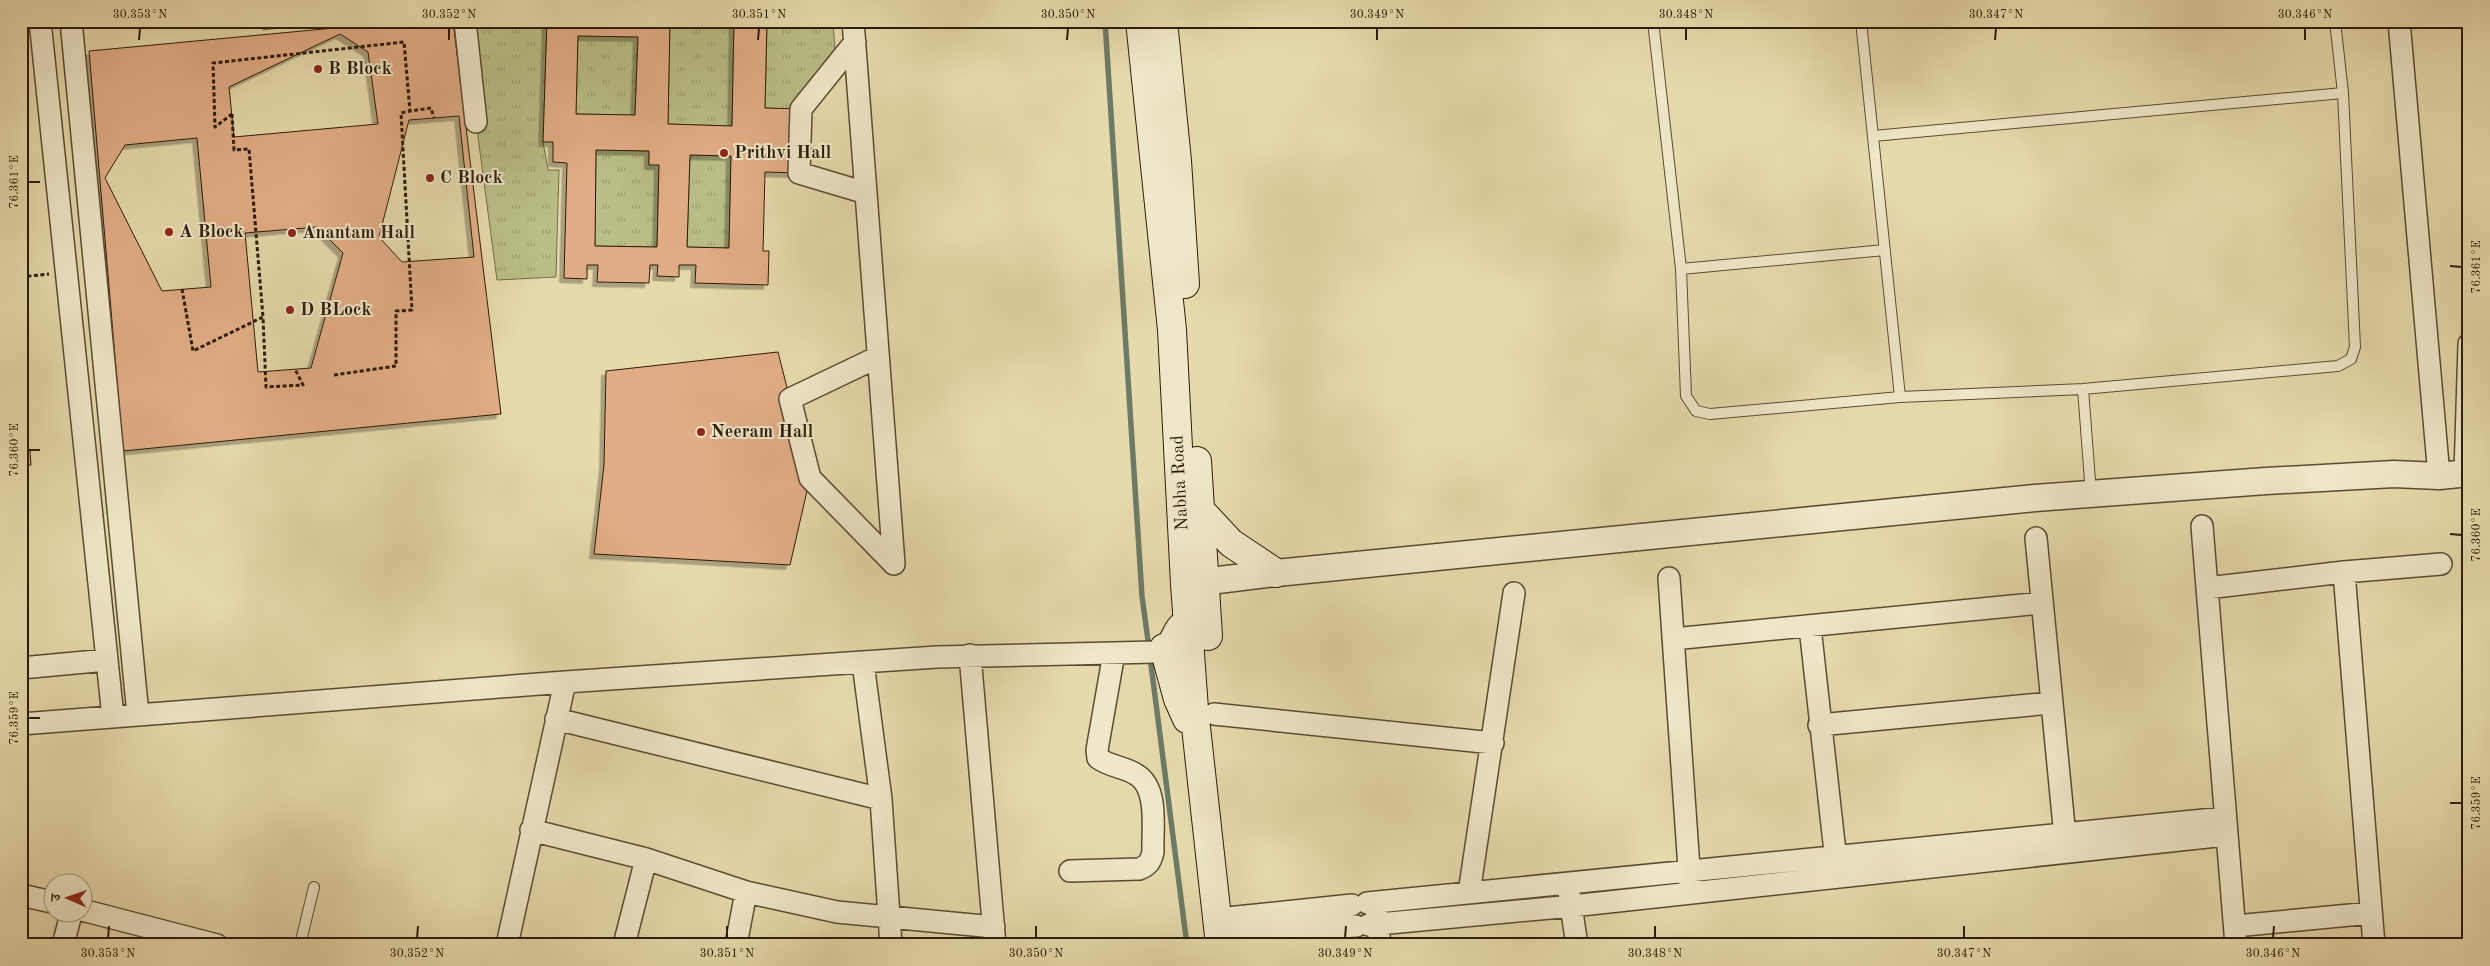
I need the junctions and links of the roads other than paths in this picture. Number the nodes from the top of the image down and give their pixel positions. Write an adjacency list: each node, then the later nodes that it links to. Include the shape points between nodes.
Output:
1 (40, 21): 20 (street)
2 (71, 21): 18 (street)
3 (465, 21): 13 (street)
4 (853, 21): 11 (street)
5 (1140, 21): 16 (main road, Nabha Road)
6 (1163, 21): 16 (main road, Nabha Road)
7 (1653, 21): 19 (lane)
8 (1861, 21): 14 (lane)
9 (2335, 21): 12 (lane)
10 (2399, 21): 25 (street)
11 (855, 42): 15 (street); 15 (street, via 801,109 799,172)
12 (2343, 93): 14 (lane); 23 (lane, via 2355,347 2351,360 2338,366)
13 (476, 122)
14 (1873, 136): 17 (lane)
15 (866, 193): 22 (street)
16 (1170, 210): 27 (main road, Nabha Road); 34 (main road, Nabha Road, via 1172,330)
17 (1885, 250): 19 (lane); 24 (lane)
18 (95, 268): 20 (street); 50 (street)
19 (1681, 269): 24 (lane, via 1686,396 1696,411 1710,414)
20 (67, 272): 44 (street)
21 (2469, 344): 25 (street)
22 (878, 357): 22 (street, via 882,406 894,564 810,478 790,399)
23 (2083, 388): 24 (lane); 26 (lane)
24 (1900, 397)
25 (2458, 474): 26 (street, via 2394,474)
26 (2091, 494): 32 (street)
27 (1201, 511): 32 (main road, via 1231,543); 34 (main road, Nabha Road)
28 (2202, 526): 35 (street)
29 (2036, 538): 37 (street)
30 (2441, 564): 31 (street)
31 (2344, 572): 35 (street); 76 (street)
32 (1276, 573): 34 (street)
33 (1669, 578): 40 (street)
34 (1195, 583): 38 (main road, Nabha Road)
35 (2206, 588): 58 (street)
36 (1514, 593): 56 (street)
37 (2041, 603): 39 (street); 48 (street)
38 (1197, 617): 41 (street, via 1182,620 1171,639); 49 (main road, Nabha Road); 55 (main road, Nabha Road)
39 (1810, 627): 40 (street); 54 (street)
40 (1673, 639): 63 (street)
41 (1154, 651): 42 (street); 55 (main road)
42 (1114, 653): 43 (street); 64 (street, via 1098,758 1137,774 1148,785 1153,852 1151,860 1139,869)
43 (970, 655): 45 (street); 82 (street)
44 (107, 660): 46 (street); 51 (street)
45 (863, 663): 47 (street); 57 (street)
46 (21, 668)
47 (565, 682): 50 (street); 52 (street)
48 (2051, 703): 54 (street); 60 (street)
49 (1214, 714): 56 (street); 80 (main road, Nabha Road)
50 (138, 715): 51 (street)
51 (113, 717): 53 (street)
52 (556, 718): 57 (street); 59 (street)
53 (21, 724)
54 (1820, 725): 61 (street)
55 (1197, 734): 80 (main road, Nabha Road)
56 (1492, 743): 69 (street)
57 (881, 799): 77 (street)
58 (2225, 827): 60 (street); 81 (street)
59 (531, 830): 62 (street); 87 (street)
60 (2066, 842): 61 (street); 65 (street)
61 (1835, 855): 63 (street); 65 (street)
62 (646, 859): 68 (street); 88 (street)
63 (1688, 870): 66 (street); 70 (street)
64 (1070, 871)
65 (1838, 877): 70 (street)
66 (1568, 883): 69 (street); 74 (street)
67 (314, 887): 86 (lane)
68 (746, 892): 77 (street, via 837,912); 89 (street)
69 (1469, 892): 73 (street)
70 (1691, 893): 74 (street)
71 (21, 895): 72 (street)
72 (42, 900)
73 (1364, 903): 79 (street); 80 (street)
74 (1572, 906): 79 (street); 92 (street)
75 (92, 913): 83 (street)
76 (2372, 913): 81 (street); 93 (street)
77 (889, 918): 82 (street); 90 (street)
78 (68, 924): 84 (street)
79 (1367, 925): 80 (street); 91 (street)
80 (1226, 933)
81 (2236, 935)
82 (995, 936)
83 (176, 940): 85 (street)
84 (63, 945)
85 (216, 945)
86 (300, 945)
87 (507, 945)
88 (624, 945)
89 (736, 945)
90 (890, 945)
91 (1380, 945)
92 (1576, 945)
93 (2374, 945)

